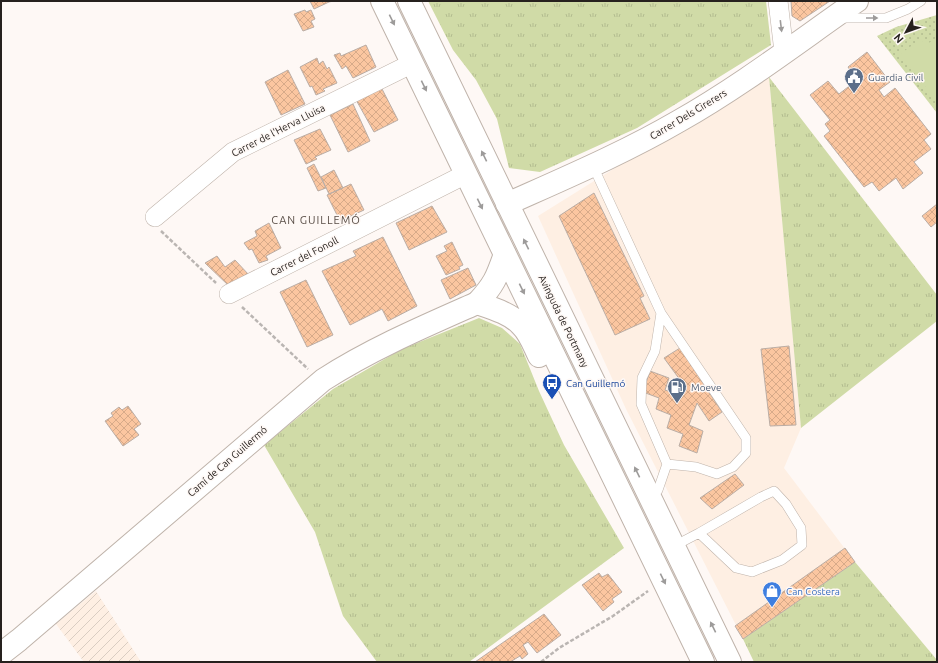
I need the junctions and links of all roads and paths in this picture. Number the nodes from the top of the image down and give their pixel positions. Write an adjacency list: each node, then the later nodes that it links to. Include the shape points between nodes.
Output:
1 (382, 1): 8 (main road, one-way to 8)
2 (409, 1): 11 (main road, Avinguda de Portmany, one-way to 2)
3 (778, 1): 7 (street, one-way to 7)
4 (856, 1): 6 (main road, Carrer Dels Cirerers)
5 (920, 1): 6 (lane, one-way to 5, via 886,18)
6 (832, 18): 7 (main road, Carrer Dels Cirerers)
7 (784, 52): 9 (main road, Carrer Dels Cirerers, via 679,121)
8 (413, 63): 10 (main road, one-way to 10); 12 (street, Carrer de l'Herva Lluisa, via 233,152)
9 (593, 166): 11 (main road, Carrer Dels Cirerers); 16 (lane)
10 (466, 174): 13 (main road, one-way to 13); 14 (street, Carrer del Fonoll)
11 (507, 204): 18 (main road, Avinguda de Portmany, one-way to 11)
12 (155, 217)
13 (505, 254): 15 (main road, via 490,290); 20 (main road, one-way to 20)
14 (229, 294)
15 (477, 303): 20 (main road, via 490,307 522,325 610,498); 23 (main road, Camí de Can Guillermó, via 414,331 323,380)
16 (661, 313): 17 (lane, via 655,351 642,378 641,404); 17 (lane, via 746,438 746,453 733,467 717,474 696,467)
17 (667, 464): 18 (lane, via 658,490)
18 (650, 499): 21 (main road, Avinguda de Portmany)
19 (699, 533): 19 (lane, via 736,568 752,572 782,560 802,544 802,528 774,491); 21 (lane)
20 (646, 544): 22 (main road, one-way to 22)
21 (674, 546): 26 (main road, Avinguda de Portmany, one-way to 21)
22 (663, 580): 24 (path); 25 (main road)
23 (1, 654)
24 (541, 662)
25 (703, 662)
26 (730, 662)

